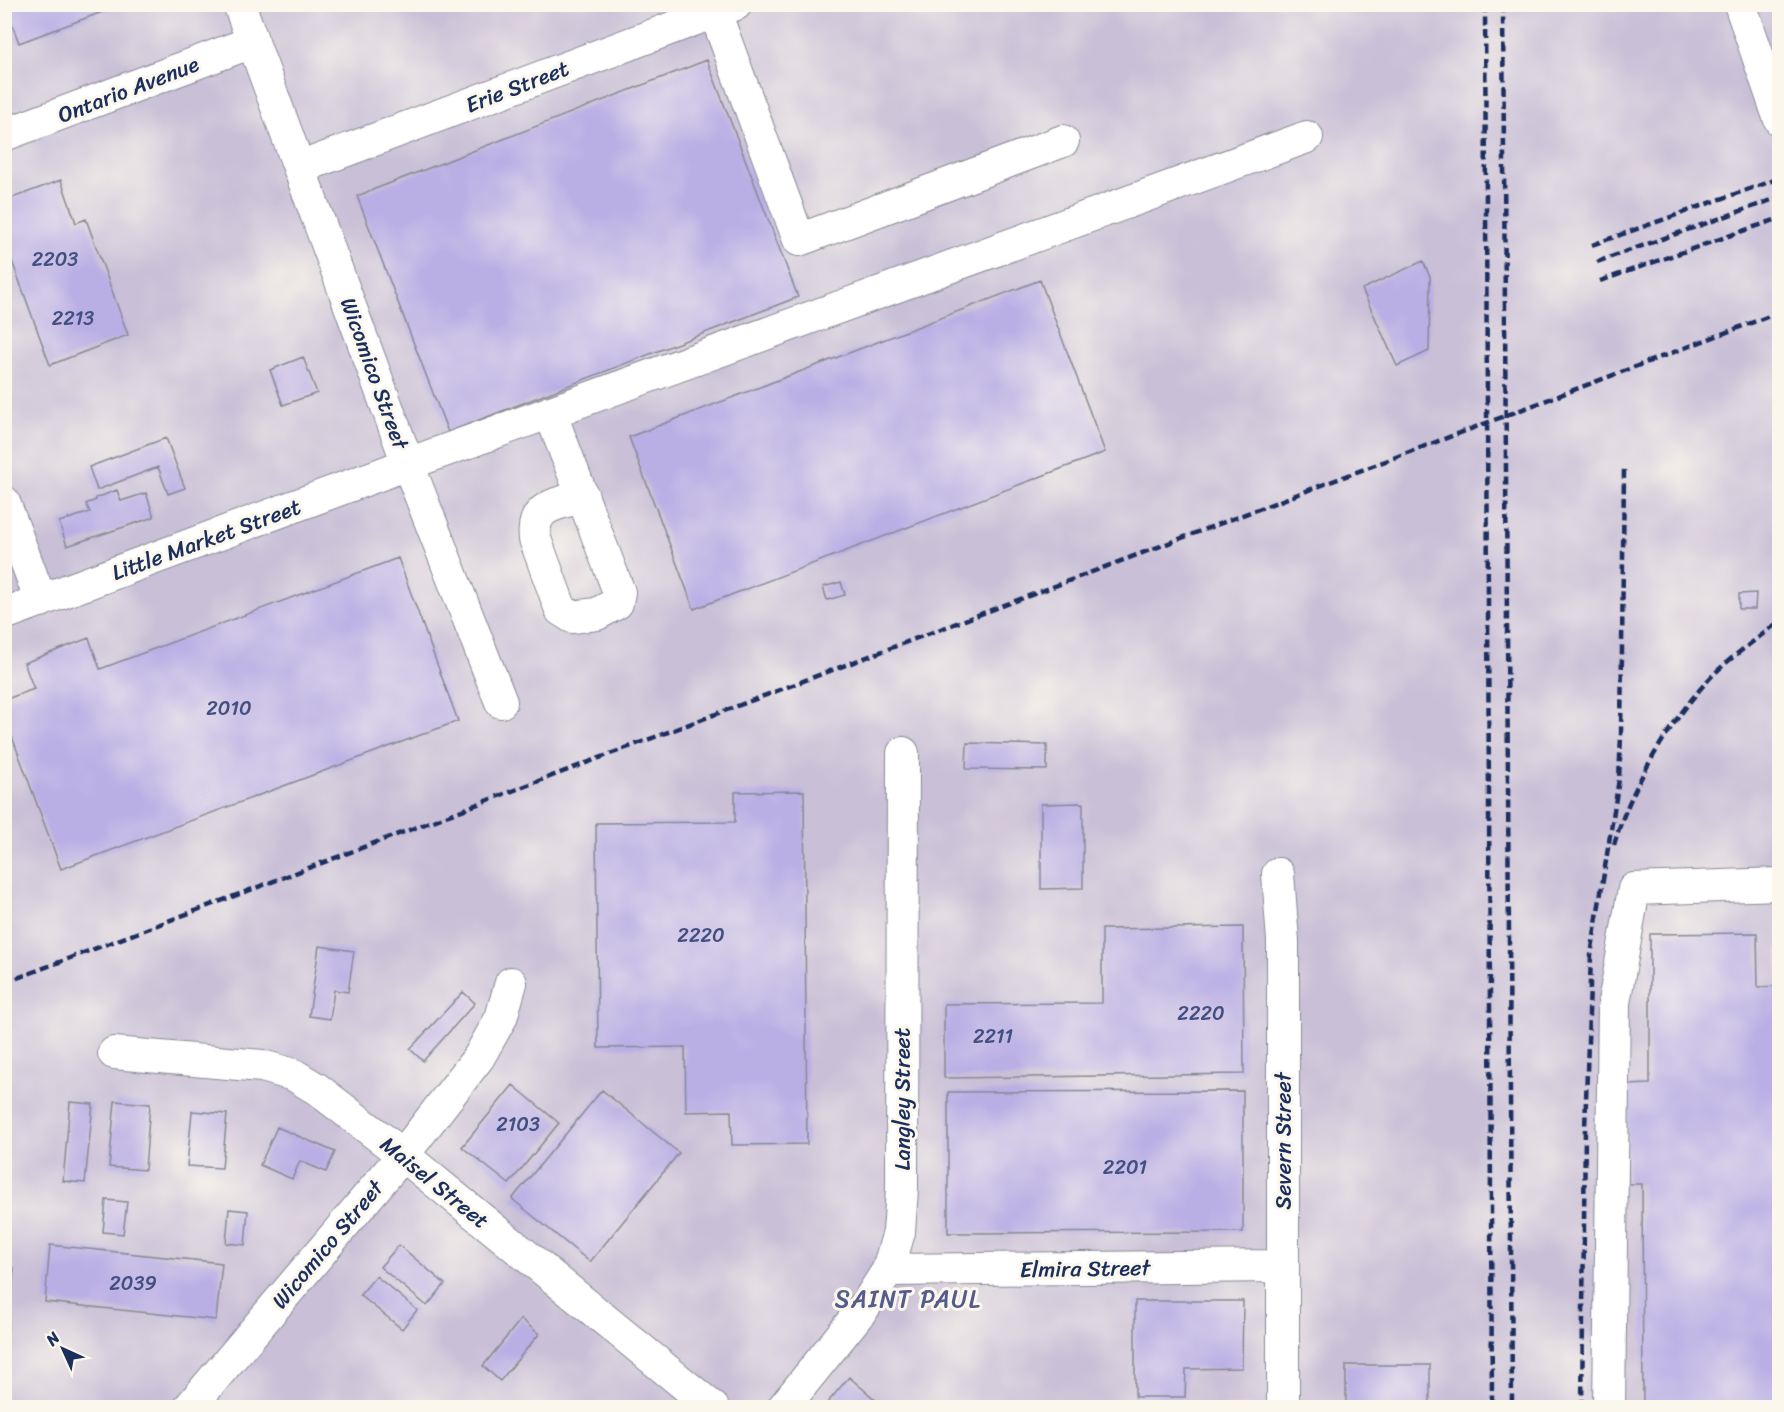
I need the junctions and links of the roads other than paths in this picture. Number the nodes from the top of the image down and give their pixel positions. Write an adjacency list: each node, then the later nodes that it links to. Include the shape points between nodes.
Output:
1 (239, 4): 4 (street, Wicomico Street)
2 (1740, 4): 5 (street)
3 (721, 7): 8 (street, via 799,240); 9 (street, Erie Street)
4 (252, 42): 6 (street, Ontario Avenue); 9 (street, Wicomico Street)
5 (1779, 120)
6 (4, 135)
7 (1308, 137): 10 (street, Little Market Street)
8 (1063, 141)
9 (299, 168): 11 (street, Wicomico Street)
10 (550, 412): 11 (street, Little Market Street); 12 (street)
11 (408, 464): 14 (street, Little Market Street); 16 (street, Wicomico Street)
12 (584, 496)
13 (4, 502): 14 (street)
14 (41, 601): 15 (street, Little Market Street)
15 (4, 614)
16 (501, 702)
17 (903, 753): 24 (street, Langley Street, via 902,1189 899,1232)
18 (1278, 874): 23 (street, Severn Street, via 1283,941)
19 (1779, 884): 29 (street, via 1634,889 1614,1003)
20 (511, 983): 22 (street, Wicomico Street, via 501,1018 479,1057)
21 (114, 1053): 22 (street, Maisel Street, via 262,1066 294,1076)
22 (403, 1155): 25 (street, Wicomico Street); 26 (street, Maisel Street)
23 (1283, 1266): 24 (street, Elmira Street); 28 (street, Severn Street)
24 (888, 1270): 27 (street, Langley Street, via 866,1306)
25 (189, 1407)
26 (713, 1407)
27 (783, 1407)
28 (1283, 1407)
29 (1609, 1407)

